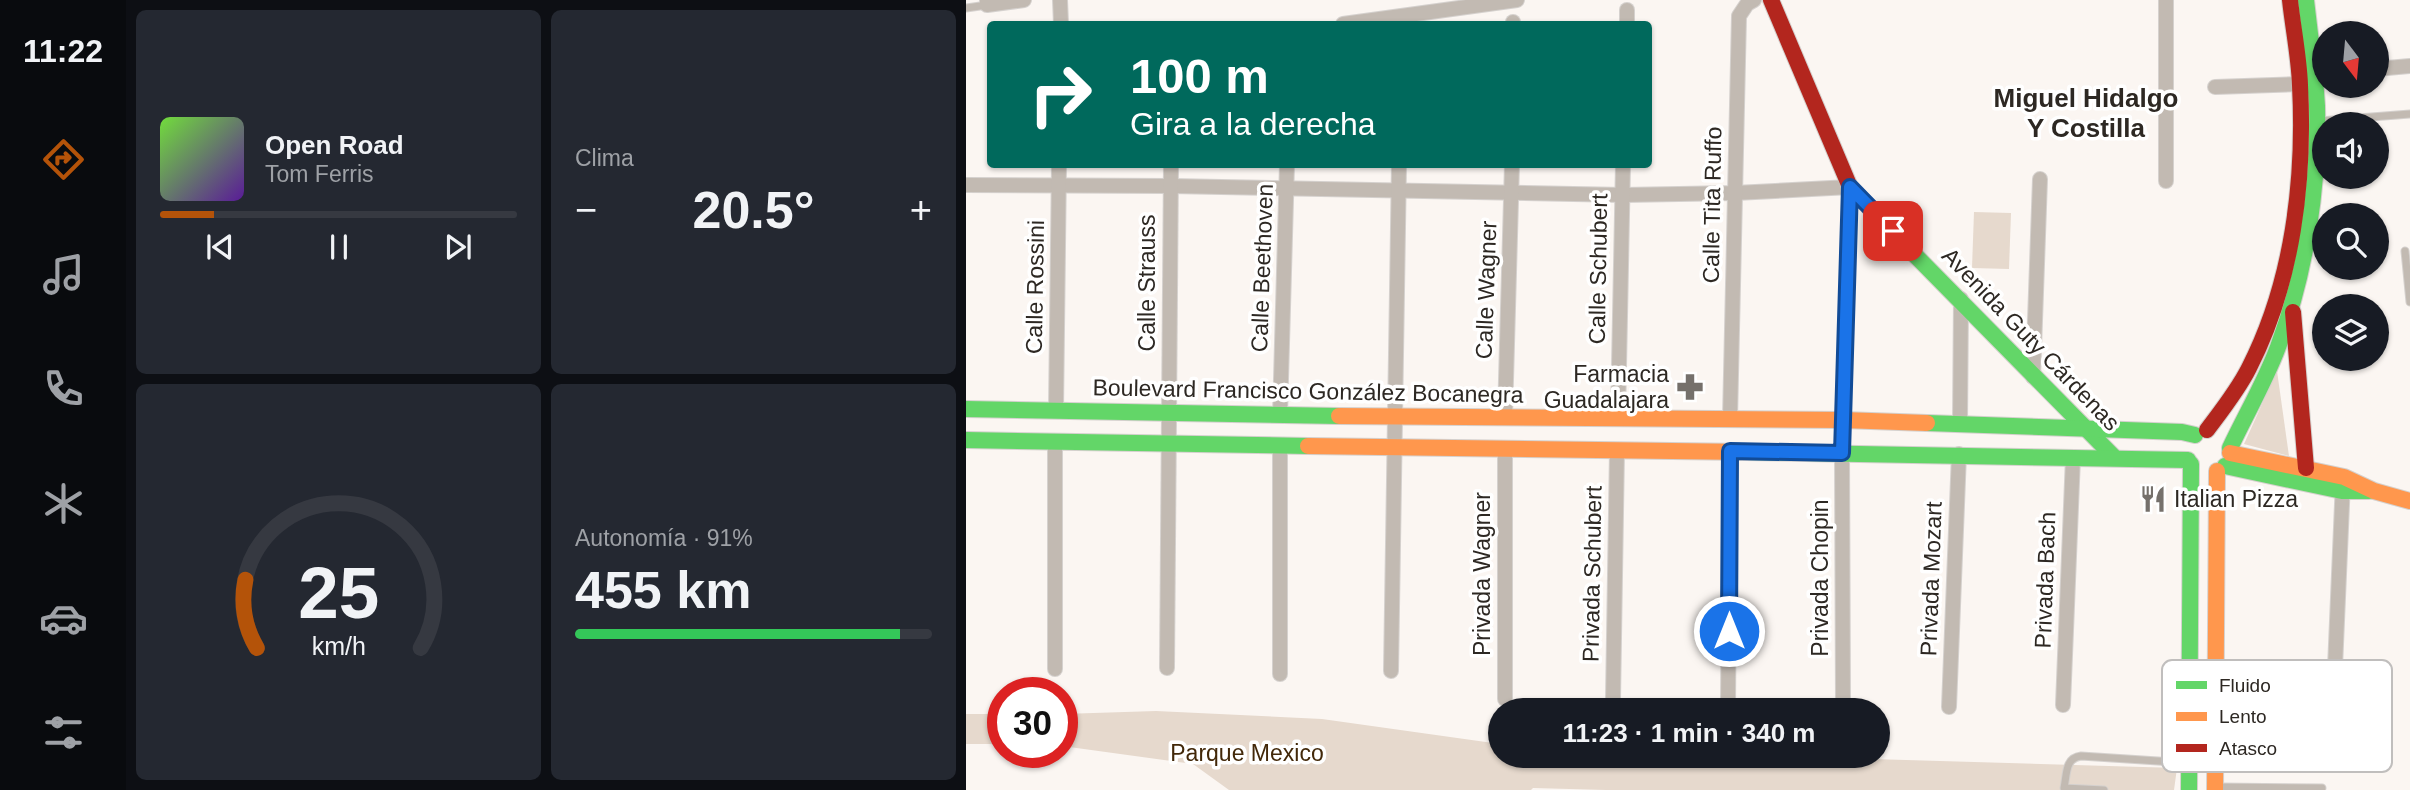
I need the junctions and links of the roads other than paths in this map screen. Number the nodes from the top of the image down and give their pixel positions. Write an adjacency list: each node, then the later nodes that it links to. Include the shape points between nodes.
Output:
1 (1024, 0): 9 (street)
2 (1060, 0): 11 (street)
3 (1517, 0): 12 (street)
4 (1754, 0): 36 (street, Calle Tita Ruffo, via 1739,16)
5 (1771, 0): 32 (main road, Avenida Guty Cárdenas)
6 (2166, 0): 28 (street)
7 (2290, 0): 16 (main road)
8 (2306, 0): 13 (main road)
9 (987, 2): 10 (lane)
10 (966, 8)
11 (1061, 21)
12 (1365, 21)
13 (2312, 34)
14 (2410, 66): 15 (street)
15 (2389, 68)
16 (2300, 84): 17 (street); 54 (main road, via 2299,164 2282,280 2250,366 2231,398)
17 (2215, 87)
18 (2410, 114): 19 (lane)
19 (2389, 116)
20 (1059, 168): 29 (street, Calle Rossini)
21 (1171, 168): 31 (street, Calle Strauss)
22 (1287, 168): 33 (street, Calle Beethoven)
23 (1399, 168): 34 (street)
24 (1512, 168): 35 (street, Calle Wagner)
25 (1623, 168): 37 (street, Calle Schubert)
26 (2040, 179): 42 (street)
27 (2312, 179): 41 (main road)
28 (2166, 181)
29 (1059, 184): 30 (street); 31 (street); 44 (street, Calle Rossini)
30 (966, 185)
31 (1171, 186): 33 (street); 45 (street, Calle Strauss)
32 (1850, 187): 36 (street); 39 (main road, Avenida Guty Cárdenas); 51 (street, Privada Chopin)
33 (1287, 189): 34 (street); 46 (street, Calle Beethoven)
34 (1398, 191): 35 (street); 48 (street)
35 (1511, 192): 37 (street); 47 (street, Calle Wagner)
36 (1735, 193): 37 (street); 50 (street, Calle Tita Ruffo)
37 (1623, 195): 49 (street, Calle Schubert)
38 (2405, 251): 40 (lane)
39 (1961, 299): 42 (main road, Avenida Guty Cárdenas); 52 (street)
40 (2410, 302)
41 (2292, 303): 67 (main road, via 2278,347); 69 (main road)
42 (2034, 377): 53 (main road, Avenida Guty Cárdenas)
43 (966, 409): 44 (main road, Boulevard Francisco González Bocanegra)
44 (1056, 410): 45 (main road, Boulevard Francisco González Bocanegra)
45 (1169, 412): 46 (main road, Boulevard Francisco González Bocanegra); 57 (street, Calle Strauss)
46 (1280, 415): 48 (main road, Boulevard Francisco González Bocanegra)
47 (1505, 416): 48 (main road, Boulevard Francisco González Bocanegra); 49 (main road, Boulevard Francisco González Bocanegra)
48 (1396, 417): 59 (street)
49 (1622, 417): 50 (main road, Boulevard Francisco González Bocanegra); 61 (main road)
50 (1730, 419): 51 (main road, Boulevard Francisco González Bocanegra)
51 (1843, 420): 52 (main road, Boulevard Francisco González Bocanegra); 63 (street, Privada Chopin)
52 (1960, 423): 53 (main road, Boulevard Francisco González Bocanegra)
53 (2085, 427): 54 (main road, Boulevard Francisco González Bocanegra); 66 (main road, Avenida Guty Cárdenas)
54 (2201, 432): 67 (main road, via 2222,434); 68 (main road, via 2188,446)
55 (966, 440): 56 (main road)
56 (1055, 441): 57 (main road); 76 (street)
57 (1168, 444): 58 (main road); 75 (street, Calle Strauss)
58 (1280, 446): 59 (main road); 78 (street)
59 (1395, 447): 60 (main road); 77 (street)
60 (1505, 449): 61 (main road); 79 (street, Privada Wagner)
61 (1621, 450): 62 (main road); 80 (street, Privada Schubert)
62 (1730, 451): 63 (main road); 81 (street)
63 (1842, 453): 64 (main road); 82 (street, Privada Chopin)
64 (1959, 453): 65 (main road); 84 (street, Privada Mozart)
65 (2073, 457): 66 (main road); 83 (street, Privada Bach)
66 (2115, 458): 68 (main road)
67 (2225, 459): 68 (main road, via 2202,472); 69 (main road); 70 (main road); 73 (main road)
68 (2189, 462): 72 (main road)
69 (2306, 467): 70 (main road)
70 (2343, 484): 71 (main road); 74 (street)
71 (2410, 501)
72 (2190, 660)
73 (2218, 660)
74 (2335, 660)
75 (1167, 668)
76 (1055, 669)
77 (1391, 671)
78 (1280, 674)
79 (1505, 698)
80 (1613, 698)
81 (1728, 698)
82 (1843, 698)
83 (2063, 705)
84 (1949, 707)
85 (2162, 761): 89 (lane, via 2072,758 2064,788)
86 (2189, 772): 90 (main road)
87 (2215, 788): 88 (lane)
88 (2322, 788)
89 (2104, 790)
90 (2189, 790)

